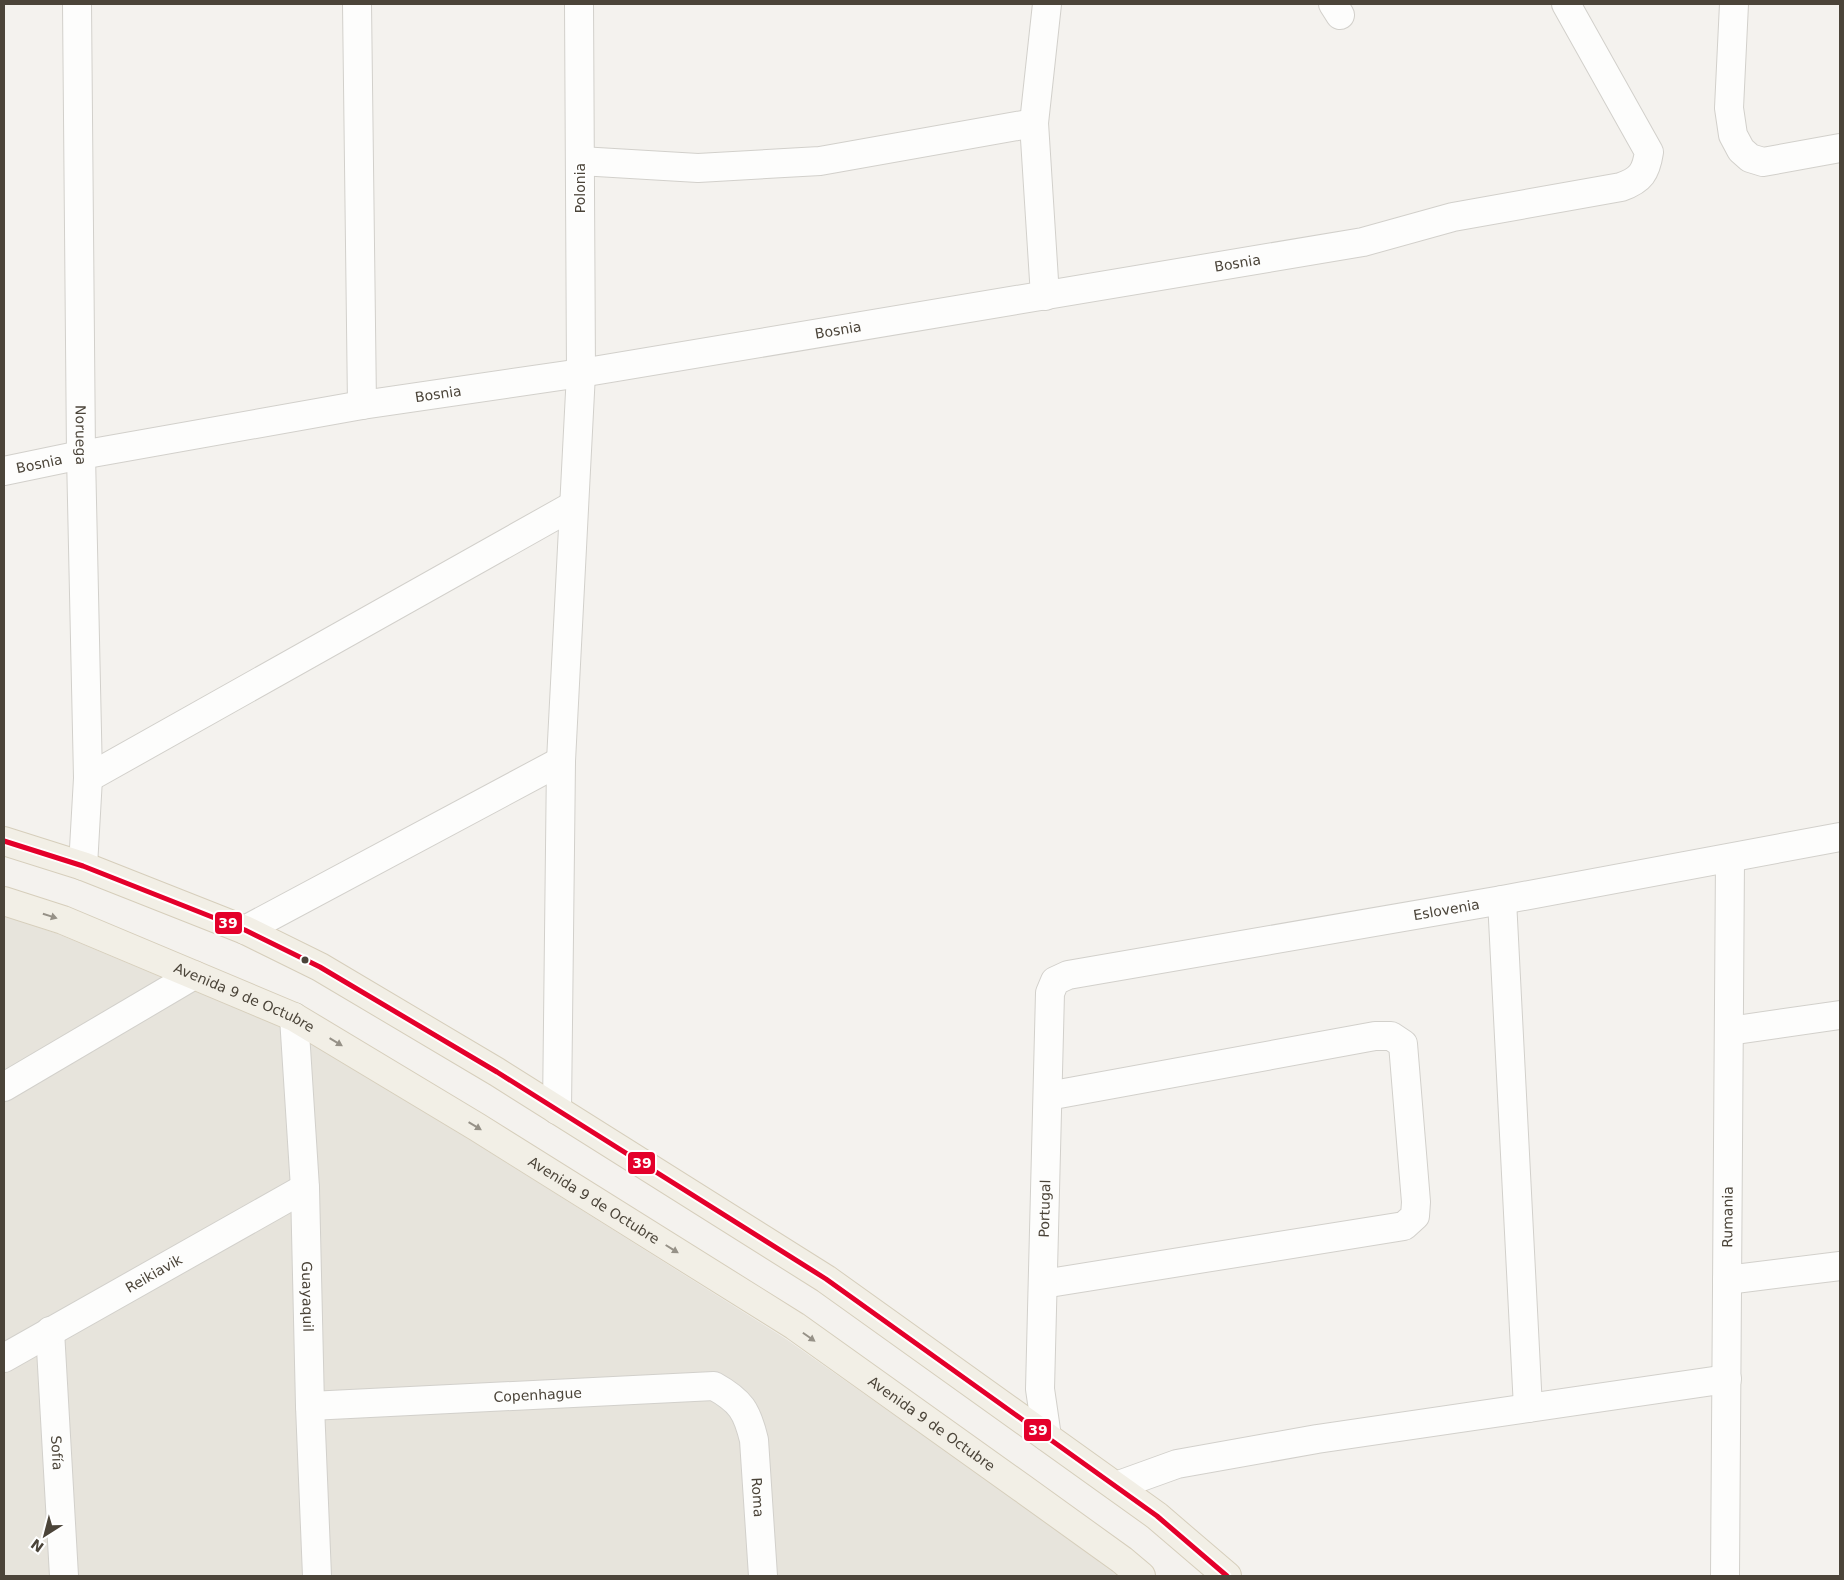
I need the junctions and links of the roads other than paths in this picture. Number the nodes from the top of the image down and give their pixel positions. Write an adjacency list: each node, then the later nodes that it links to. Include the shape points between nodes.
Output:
1 (77, 4): 13 (street, Noruega)
2 (357, 4): 12 (street)
3 (579, 4): 9 (street, Polonia)
4 (1047, 4): 7 (street)
5 (1566, 4): 10 (street, Bosnia, via 1650,152 1647,166 1636,182 1453,218 1363,242)
6 (1734, 4): 8 (street, via 1729,108 1733,135 1741,150 1750,158 1763,162)
7 (1034, 123): 9 (street, via 820,161 698,168); 10 (street)
8 (1840, 148)
9 (580, 161): 11 (street, Polonia)
10 (1045, 296): 11 (street, Bosnia)
11 (581, 373): 12 (street, Bosnia); 15 (street, Polonia)
12 (362, 405): 13 (street, Bosnia)
13 (82, 455): 14 (street, Bosnia); 17 (street, Noruega)
14 (4, 471)
15 (574, 505): 16 (street, Polonia); 17 (street)
16 (561, 761): 24 (street); 32 (street, Polonia)
17 (88, 778): 21 (street, Noruega)
18 (1840, 837): 20 (street, Eslovenia)
19 (4, 841): 21 (main road)
20 (1730, 859): 22 (street, Eslovenia); 29 (street, Rumania)
21 (83, 866): 24 (main road)
22 (1502, 900): 26 (street, Eslovenia, via 1068,975); 41 (street)
23 (4, 901): 25 (main road, Avenida 9 de Octubre, one-way to 25, via 63,920)
24 (245, 930): 32 (main road, via 320,966)
25 (194, 975): 28 (main road, Avenida 9 de Octubre); 30 (street)
26 (1054, 981): 31 (street, Portugal, via 1050,993)
27 (1840, 1016): 29 (street)
28 (294, 1017): 33 (street, Guayaquil); 48 (main road, Avenida 9 de Octubre, one-way to 48, via 477,1127 794,1326)
29 (1729, 1031): 35 (street, Rumania)
30 (4, 1087)
31 (1048, 1096): 36 (street, Portugal); 36 (street, via 1375,1036 1392,1036 1403,1044 1416,1202 1415,1216 1404,1226)
32 (557, 1110): 43 (main road, via 826,1279)
33 (306, 1188): 37 (street, Reikiavik); 40 (street, Guayaquil)
34 (1840, 1266): 35 (street)
35 (1727, 1280): 39 (street, Rumania)
36 (1042, 1284): 43 (street, Portugal, via 1040,1388)
37 (50, 1331): 38 (street, Reikiavik); 45 (street, Sofía)
38 (4, 1358)
39 (1726, 1379): 41 (street); 50 (street, Rumania)
40 (310, 1406): 42 (street, Copenhague, via 714,1386 729,1394); 46 (street, Guayaquil)
41 (1528, 1408): 44 (street, via 1317,1439 1177,1464)
42 (749, 1420): 47 (street, Roma, via 754,1440)
43 (1047, 1437): 44 (main road)
44 (1116, 1486): 49 (main road, via 1157,1516)
45 (64, 1576)
46 (317, 1576)
47 (763, 1576)
48 (1141, 1576)
49 (1227, 1576)
50 (1725, 1576)

